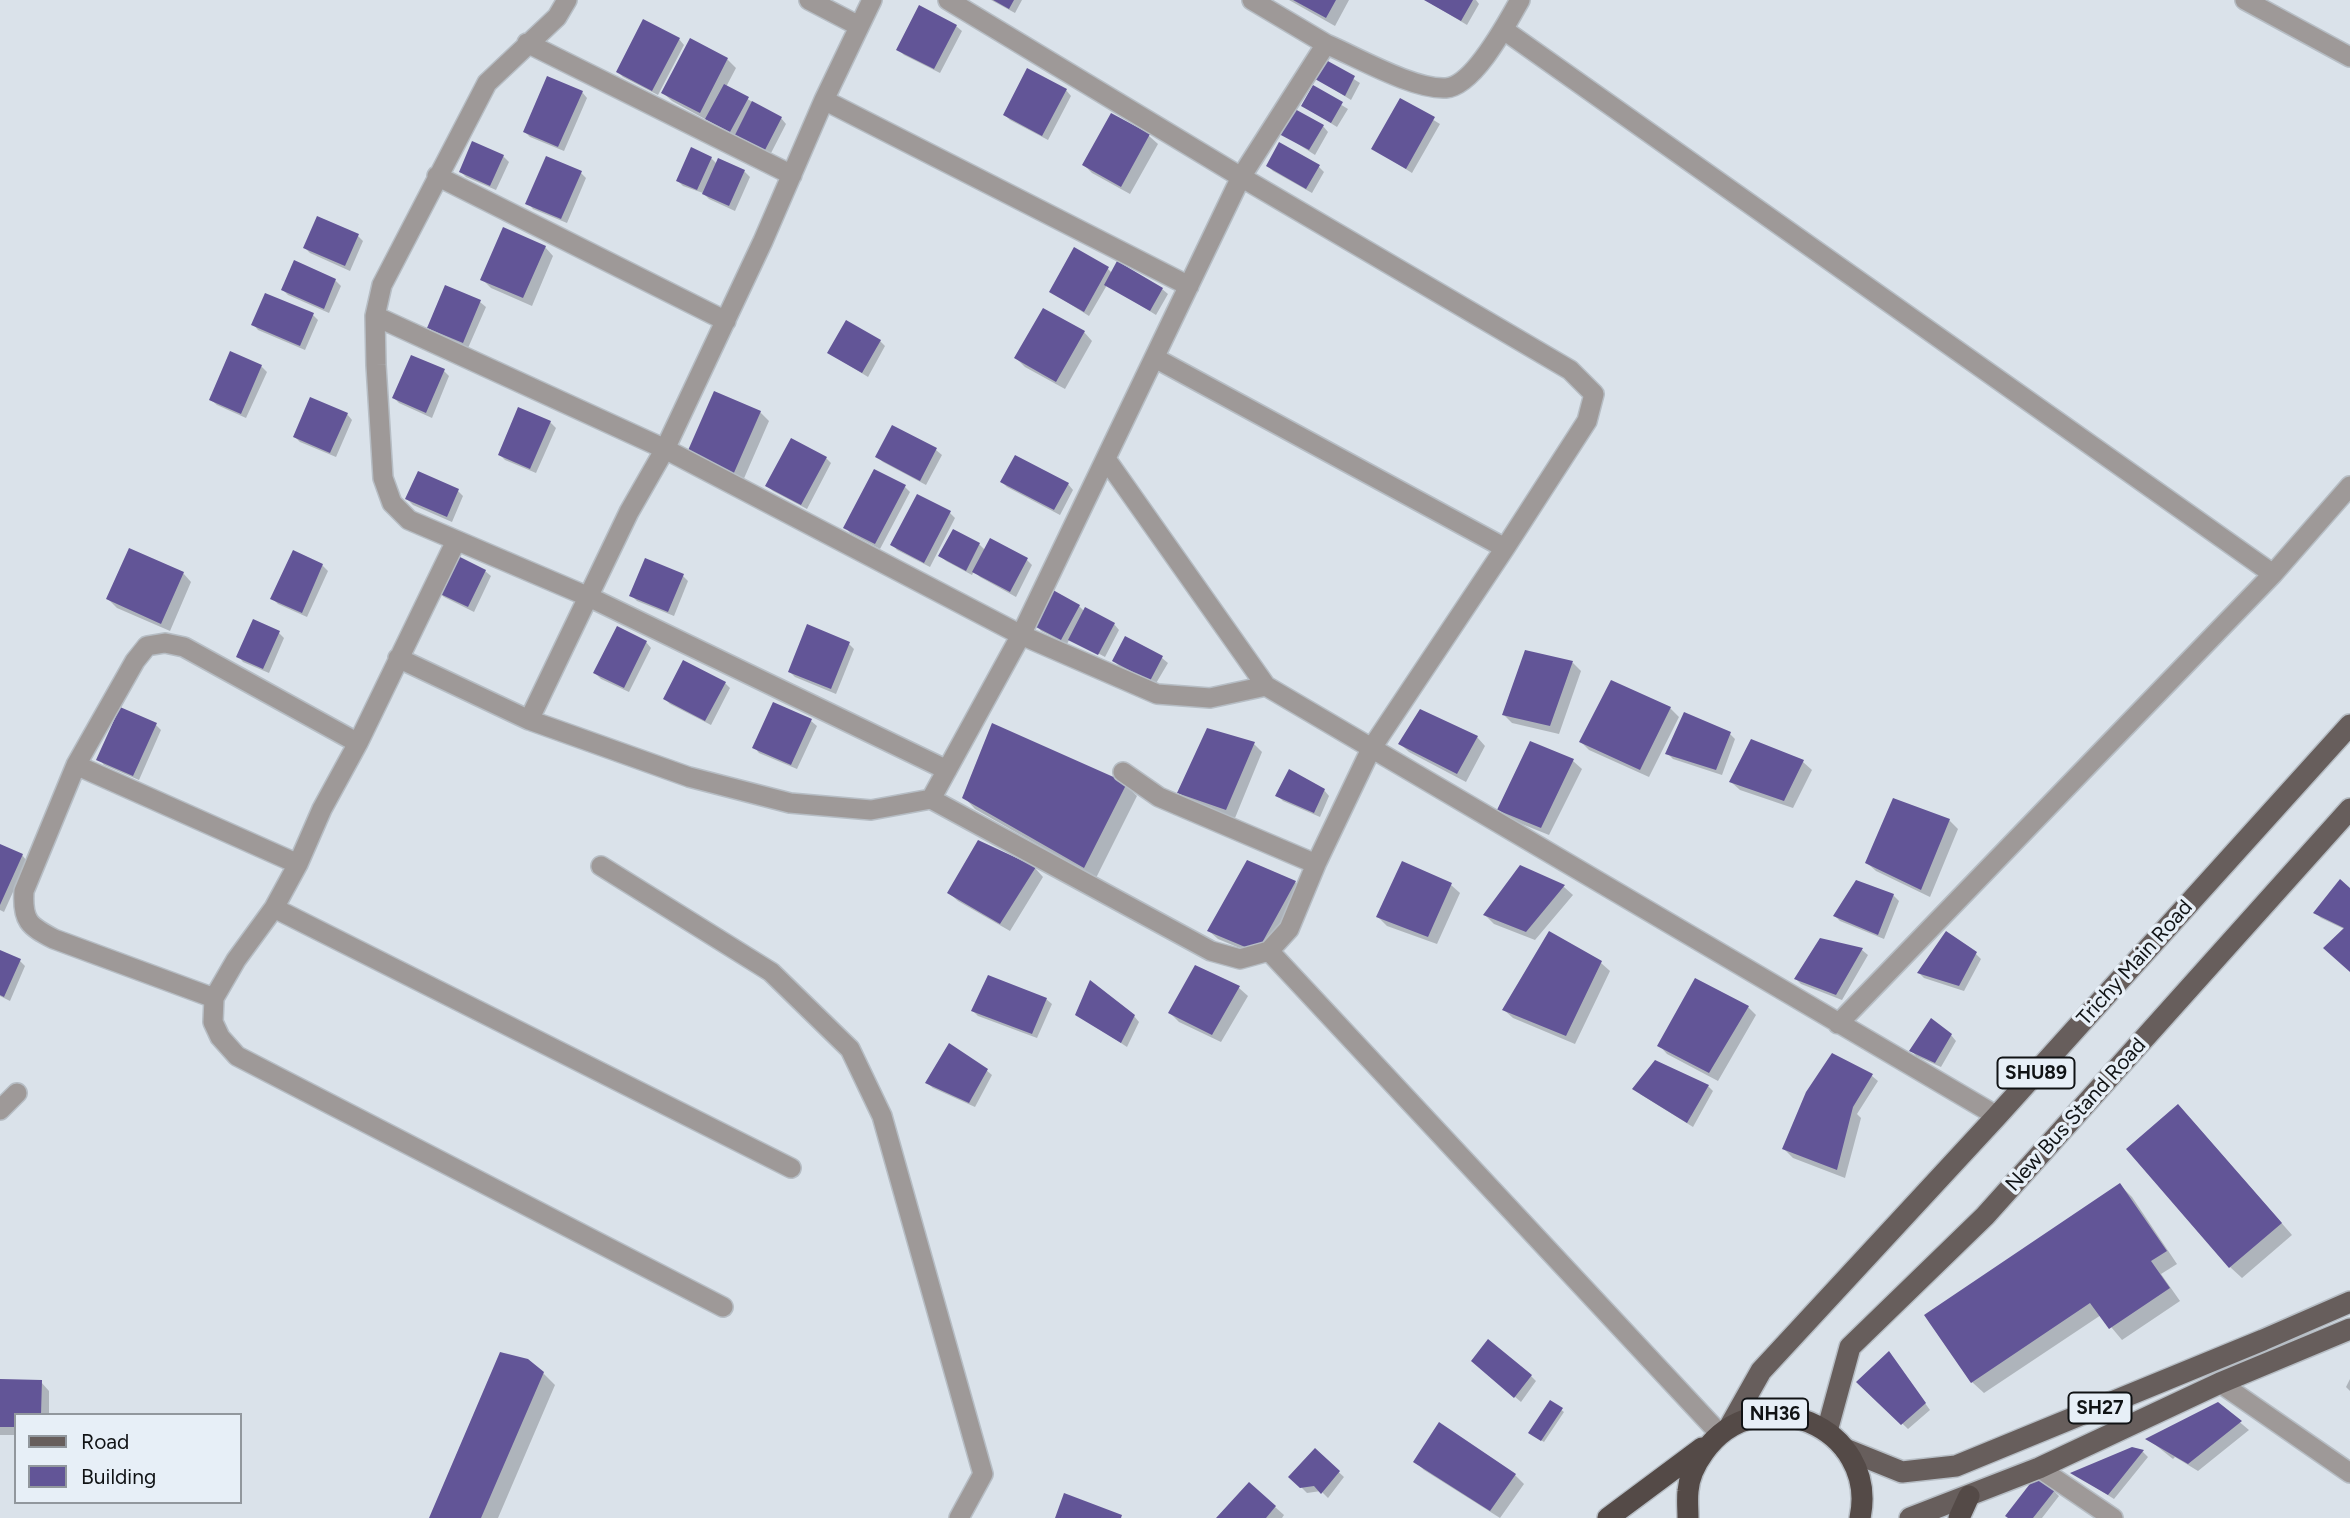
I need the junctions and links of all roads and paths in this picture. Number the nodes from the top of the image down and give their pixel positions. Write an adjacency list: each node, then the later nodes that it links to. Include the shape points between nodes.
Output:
1 (567, 0): 10 (street, via 557,17)
2 (809, 0): 8 (street)
3 (872, 0): 8 (street)
4 (948, 0): 16 (street)
5 (1252, 0): 11 (street)
6 (1520, 0): 9 (street)
7 (2245, 0): 12 (street)
8 (859, 26): 13 (street)
9 (1504, 30): 11 (street, via 1473,73 1448,88 1419,85); 26 (street)
10 (527, 43): 14 (street); 15 (street, via 487,83)
11 (1326, 44): 16 (street)
12 (2350, 57)
13 (824, 100): 14 (street); 17 (street)
14 (792, 175): 19 (street)
15 (437, 176): 18 (street, via 382,285); 19 (street)
16 (1241, 177): 17 (street); 25 (street, via 1570,370 1594,394 1587,421)
17 (1189, 286): 20 (street)
18 (375, 316): 21 (street); 24 (street, via 383,478 392,503 409,520)
19 (726, 321): 21 (street)
20 (1155, 358): 22 (street); 25 (street)
21 (665, 449): 27 (street); 28 (street)
22 (1106, 460): 28 (street); 30 (street)
23 (2350, 486): 26 (street)
24 (456, 541): 27 (street); 29 (street)
25 (1505, 548): 34 (street)
26 (2273, 574): 46 (street)
27 (589, 597): 31 (street); 36 (street)
28 (1021, 635): 30 (street, via 1157,694 1210,698); 36 (street)
29 (398, 658): 31 (street); 33 (street)
30 (1266, 686): 34 (street)
31 (529, 720): 38 (street, via 689,777 790,803 871,810)
32 (2350, 725): 49 (main road, Trichy Main Road / SHU89)
33 (358, 743): 35 (street, via 184,647 165,643 147,646 135,661); 40 (street)
34 (1371, 749): 41 (street); 46 (street)
35 (76, 765): 40 (street); 45 (street, via 24,891 23,909 33,928)
36 (947, 770): 38 (street)
37 (1122, 772): 41 (street, via 1159,797)
38 (932, 799): 44 (street, via 1211,951 1240,959)
39 (2350, 809): 55 (main road, New Bus Stand Road / SHU89, via 1985,1216 1850,1348)
40 (298, 864): 43 (street)
41 (1315, 864): 44 (street, via 1289,929)
42 (601, 866): 62 (street, via 771,972 850,1049 882,1116 983,1474)
43 (274, 908): 45 (street); 50 (street)
44 (1269, 951): 56 (street)
45 (214, 998): 52 (street, via 213,1022 237,1056)
46 (1838, 1024): 49 (street)
47 (17, 1093): 48 (street)
48 (0, 1110)
49 (1997, 1116): 56 (main road, Trichy Main Road / SHU89, via 1761,1371)
50 (791, 1168)
51 (2350, 1302): 57 (main road, SH27, via 1955,1466 1902,1472)
52 (723, 1307)
53 (2350, 1329): 54 (main road, SH27)
54 (2220, 1383): 58 (main road, SH27); 59 (street)
55 (1827, 1431): 56 (highway, NH36, via 1804,1419 1779,1414 1754,1416); 57 (highway, NH36)
56 (1721, 1433): 63 (highway, NH36); 64 (highway, via 1695,1463 1688,1490)
57 (1845, 1449): 61 (highway, NH36, via 1856,1468)
58 (2039, 1468): 60 (main road, SH27); 67 (street)
59 (2350, 1473)
60 (1969, 1496): 65 (main road, SH27); 66 (highway)
61 (1864, 1515)
62 (959, 1518)
63 (1608, 1518)
64 (1688, 1518)
65 (1910, 1518)
66 (1959, 1518)
67 (2113, 1518)

